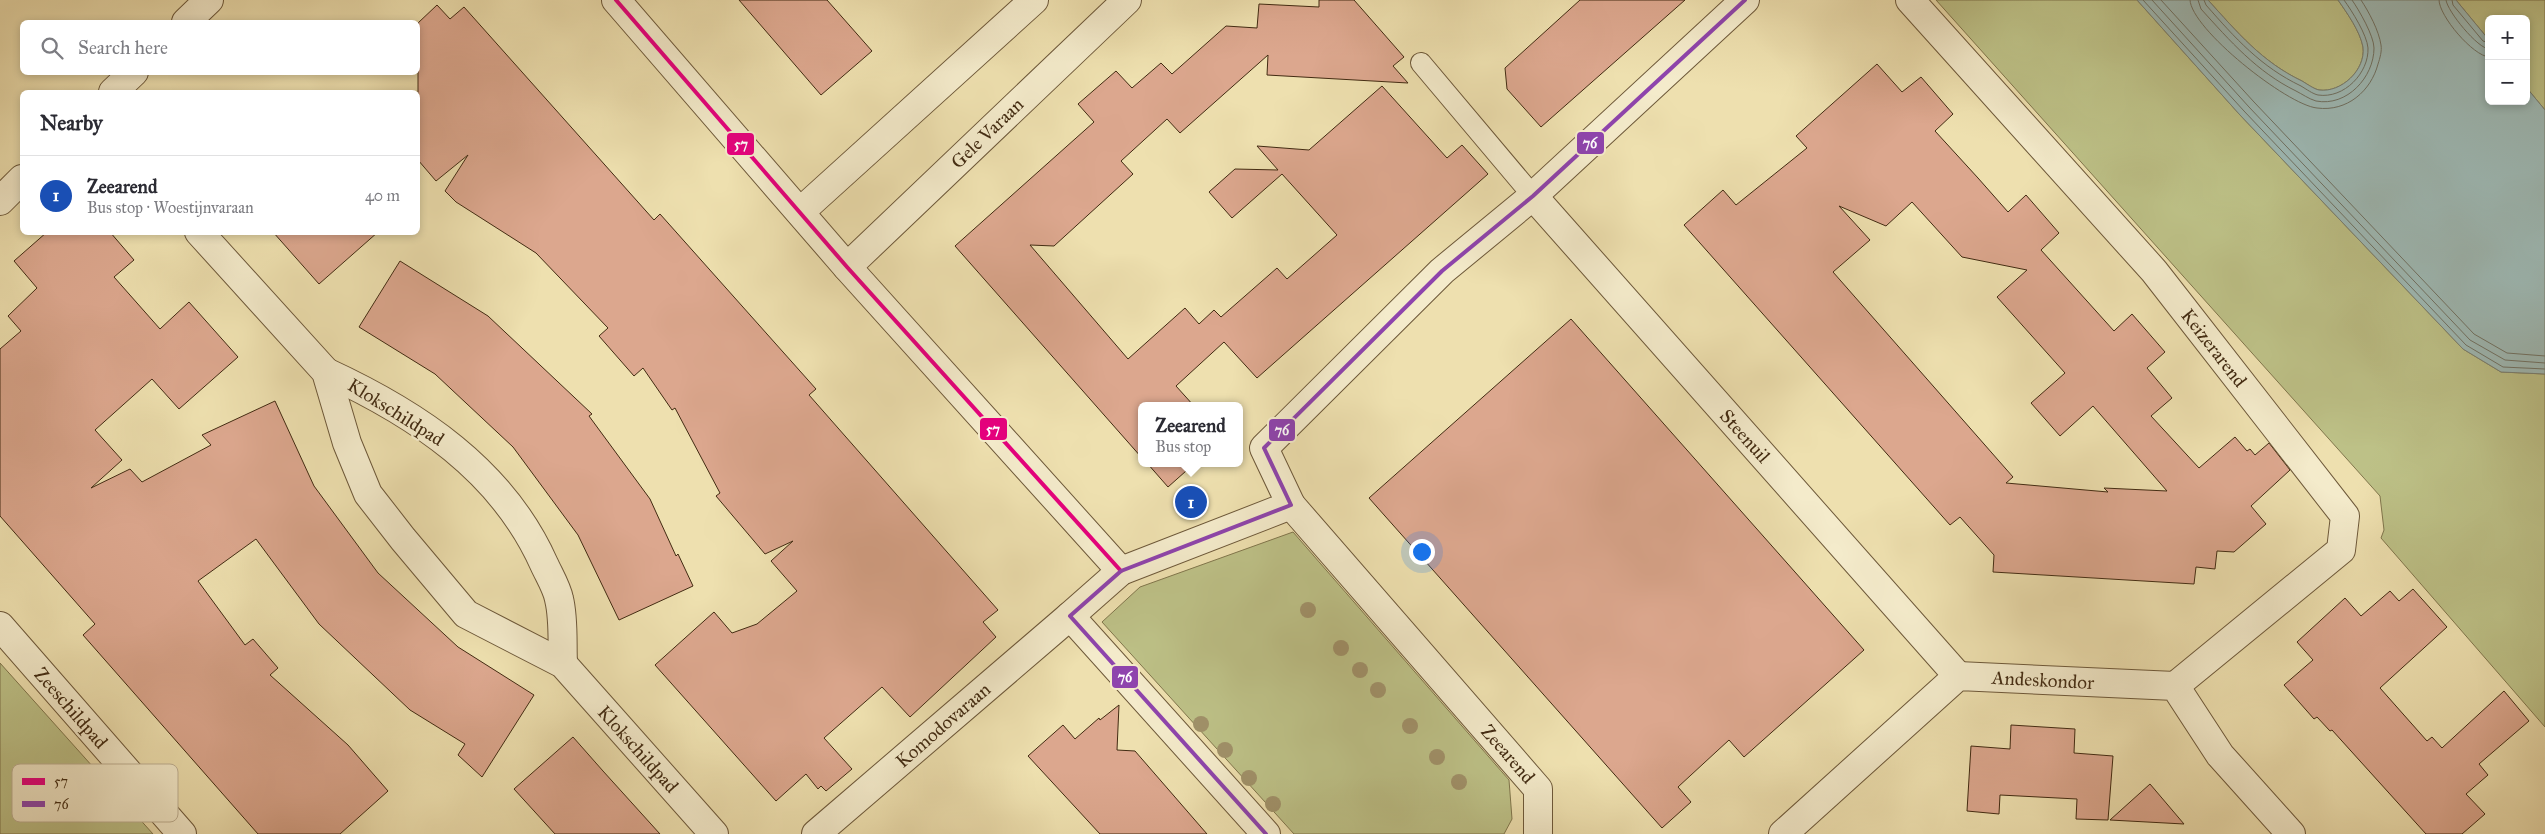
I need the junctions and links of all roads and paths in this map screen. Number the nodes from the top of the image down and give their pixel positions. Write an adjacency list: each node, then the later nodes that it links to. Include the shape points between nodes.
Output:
1 (209, 0): 7 (street)
2 (616, 0): 14 (street)
3 (1034, 0): 14 (street)
4 (1126, 0): 16 (street, Gele Varaan)
5 (1745, 0): 12 (street)
6 (1910, 0): 24 (street, Keizerarend, via 2154,271 2345,516 2340,550)
7 (188, 20)
8 (1421, 63): 12 (lane)
9 (131, 75): 10 (street)
10 (116, 90)
11 (20, 181): 13 (street)
12 (1533, 196): 18 (street, Zeearend, via 1442,271 1264,448); 23 (street, Steenuil)
13 (0, 200)
14 (800, 212): 16 (street)
15 (202, 235): 17 (street, Klokschildpad)
16 (847, 267): 19 (street)
17 (326, 372): 22 (street, Klokschildpad, via 347,443 368,494 403,539 466,614); 22 (street, Klokschildpad, via 367,391 432,430 490,481 535,543 559,598)
18 (1291, 505): 19 (street); 31 (street, Zeearend, via 1538,789)
19 (1121, 571): 20 (street)
20 (1070, 616): 29 (street, Komodovaraan); 30 (street)
21 (0, 626): 25 (street, Zeeschildpad)
22 (563, 664): 28 (street, Klokschildpad)
23 (1958, 676): 24 (street, Andeskondor); 32 (street)
24 (2175, 686): 33 (street, via 2220,754)
25 (121, 764)
26 (172, 822): 27 (street, Zeeschildpad)
27 (182, 834)
28 (714, 834)
29 (816, 834)
30 (1266, 834)
31 (1538, 834)
32 (1783, 834)
33 (2290, 834)

